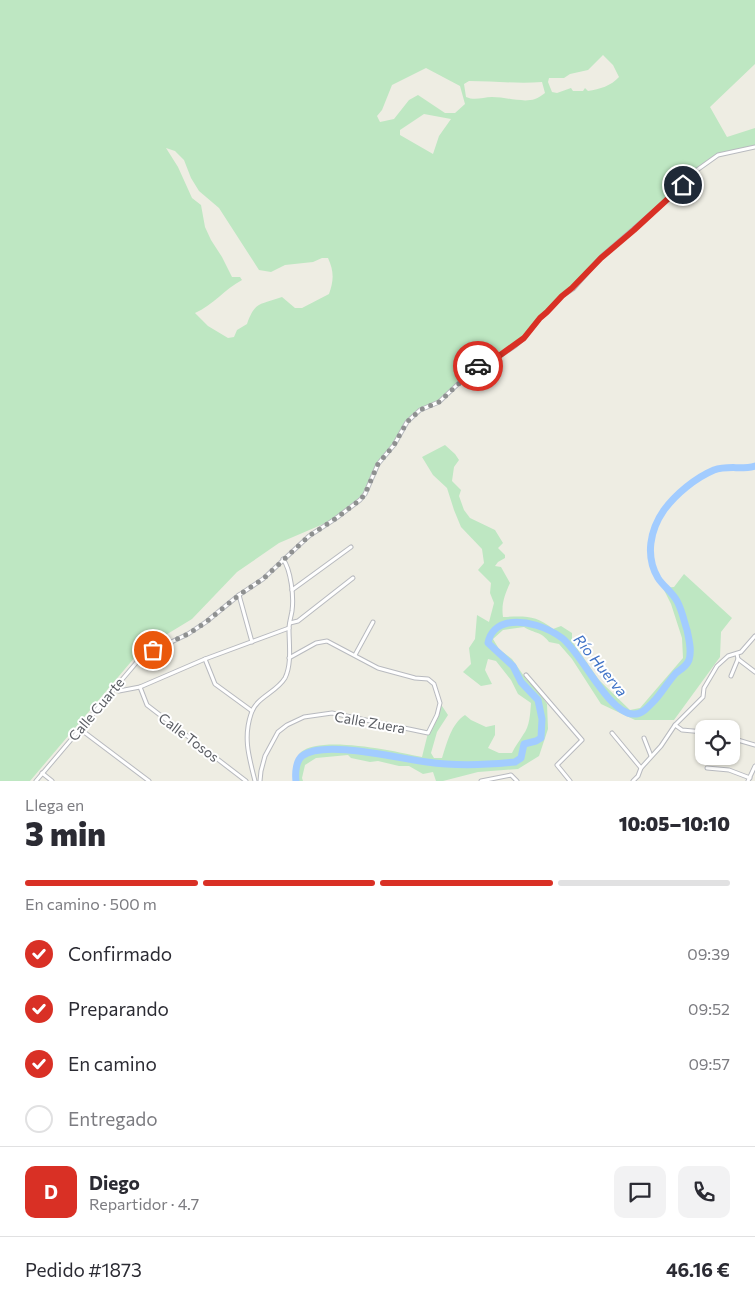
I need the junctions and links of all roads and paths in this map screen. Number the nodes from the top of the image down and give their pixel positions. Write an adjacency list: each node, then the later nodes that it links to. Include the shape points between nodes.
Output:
1 (755, 147): 3 (street, Calle Cuarte, via 718,155 690,175 674,194 562,296 515,346 476,367 439,402 420,410 407,422 378,464 365,494)
2 (351, 547): 5 (street)
3 (284, 558): 5 (street); 6 (street, Calle Cuarte, via 263,579)
4 (353, 578): 8 (street, via 298,621)
5 (292, 590): 8 (street)
6 (239, 595): 11 (street); 21 (street, Calle Cuarte, via 188,634 142,656)
7 (373, 622): 13 (street)
8 (290, 623): 9 (street)
9 (289, 628): 11 (street); 14 (street)
10 (755, 636): 12 (street)
11 (252, 642): 15 (street)
12 (738, 654): 16 (street); 23 (street, via 728,656 717,666 704,688 704,697)
13 (355, 655): 14 (street, via 327,641); 41 (street, Calle Zuera, via 378,668 428,679 434,684 440,703 428,732 332,713 304,717 278,732 266,756)
14 (289, 658): 22 (street, via 283,681 258,702)
15 (205, 659): 20 (street); 22 (street, via 215,684)
16 (738, 659): 17 (street); 19 (street)
17 (755, 672)
18 (526, 675): 44 (street, via 582,740 557,766)
19 (731, 676)
20 (140, 687): 21 (street, via 119,691); 39 (street, Calle Tosos, via 147,705)
21 (114, 688): 24 (street, Calle Cuarte)
22 (252, 712): 40 (street, via 246,741)
23 (675, 725): 25 (street, via 682,730); 30 (street)
24 (80, 729): 34 (street, Calle Cuarte); 38 (street)
25 (695, 730)
26 (612, 733): 32 (street)
27 (644, 738): 30 (street)
28 (740, 741): 29 (street)
29 (755, 745)
30 (652, 756): 32 (street)
31 (755, 766): 35 (street)
32 (641, 768): 45 (street)
33 (707, 768): 35 (street, via 729,770)
34 (42, 774): 36 (street, Calle Cuarte); 37 (street)
35 (749, 779)
36 (36, 781)
37 (52, 781)
38 (149, 781)
39 (246, 781)
40 (255, 781)
41 (260, 781)
42 (481, 781): 43 (street, via 511,775)
43 (517, 781)
44 (570, 781)
45 (633, 781)

